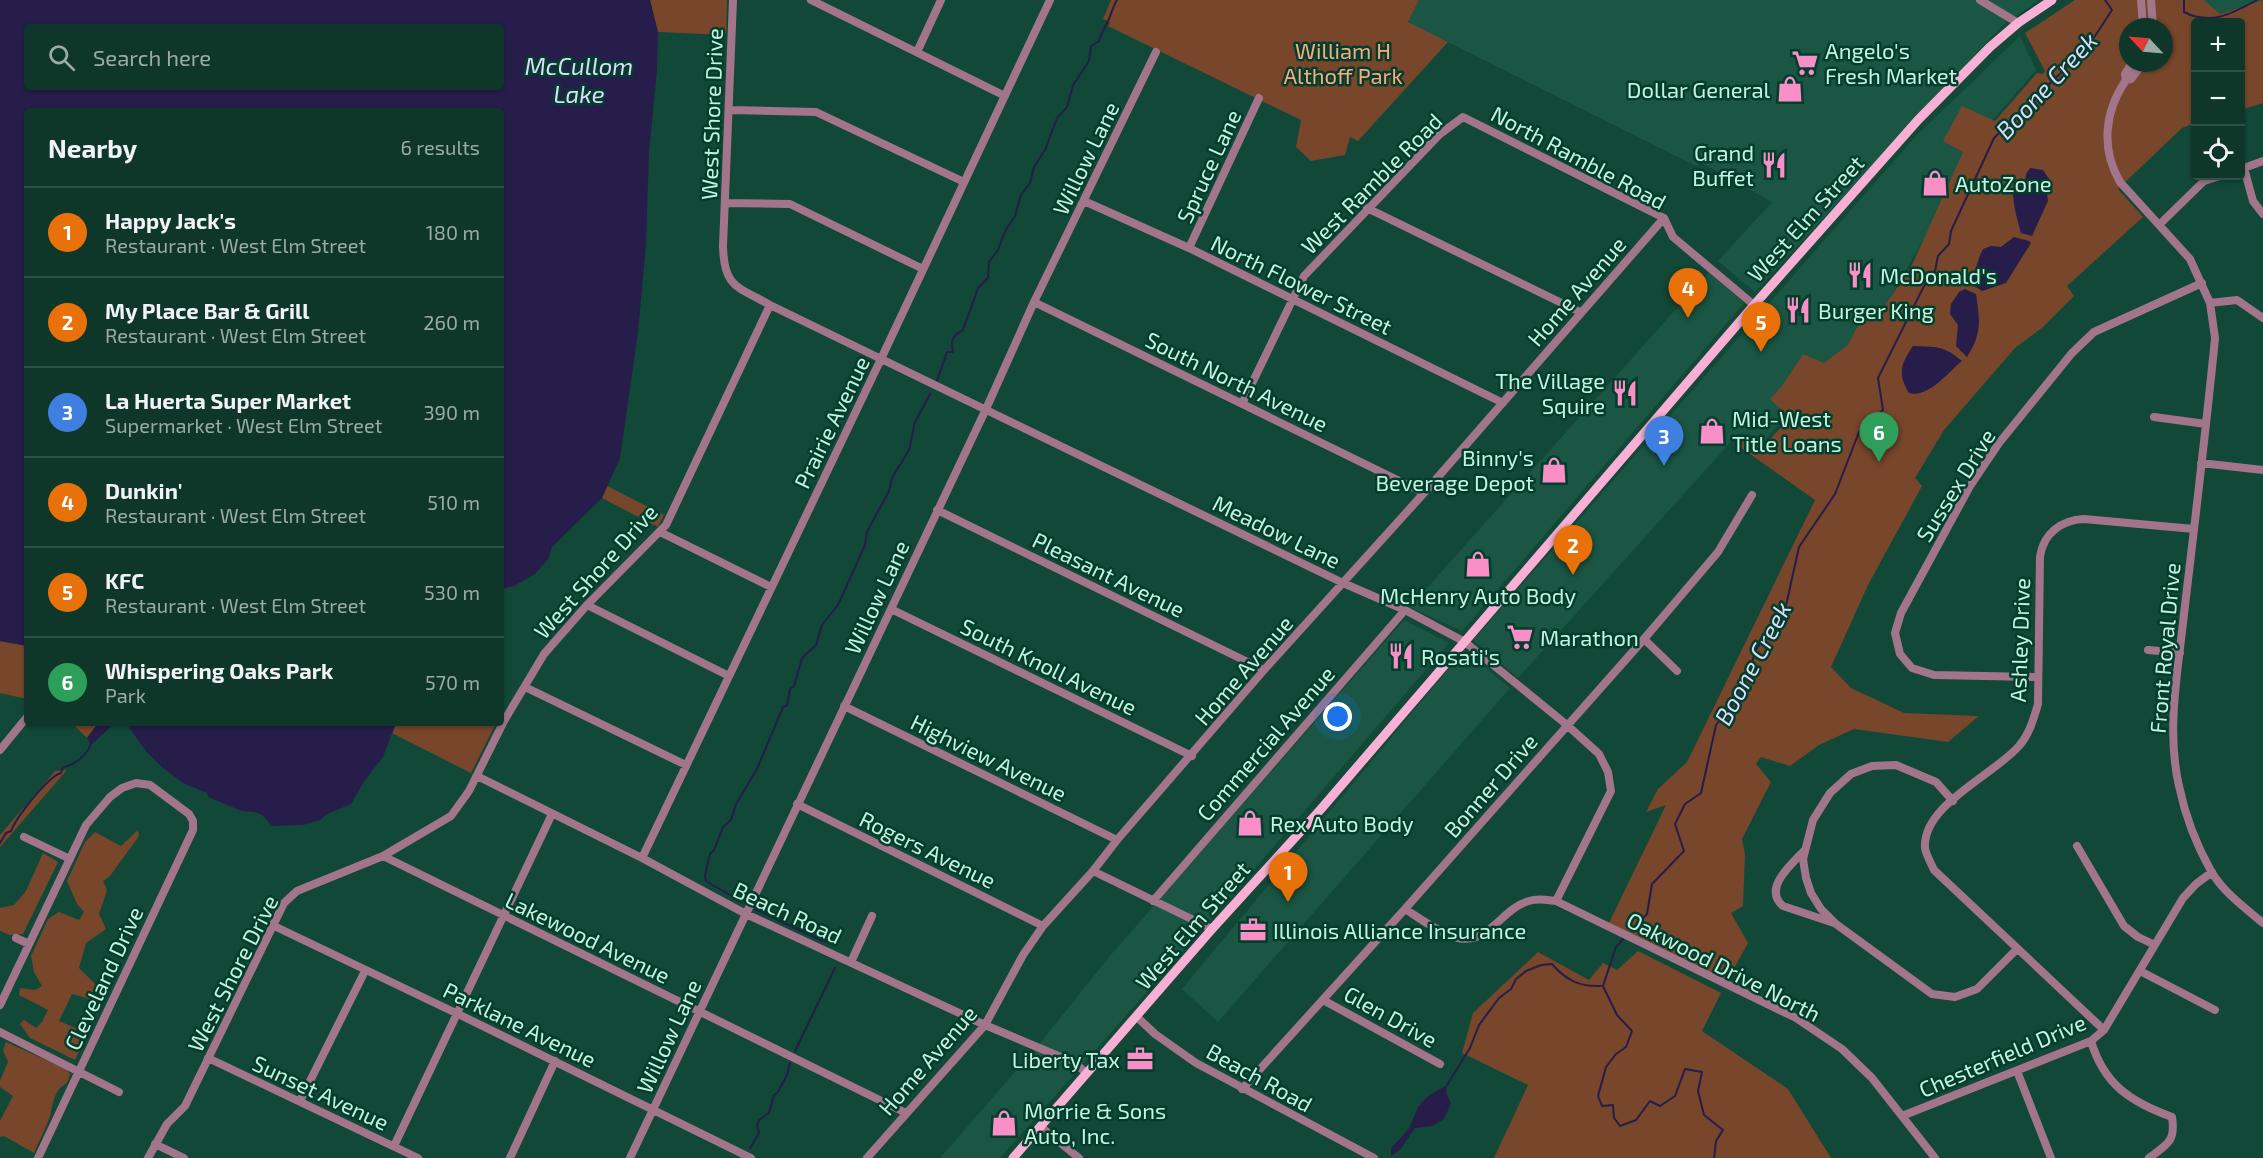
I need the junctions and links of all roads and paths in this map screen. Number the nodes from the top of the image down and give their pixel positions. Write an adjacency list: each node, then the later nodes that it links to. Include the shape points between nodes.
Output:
1 (733, 0): 20 (street, West Shore Drive)
2 (811, 0): 9 (street)
3 (941, 0): 13 (street)
4 (1050, 0): 18 (street, Prairie Avenue)
5 (1980, 0): 12 (street)
6 (2052, 0): 12 (main road, West Elm Street)
7 (2140, 0): 10 (street)
8 (2151, 0): 11 (street)
9 (826, 3): 13 (street)
10 (2143, 18)
11 (2152, 18)
12 (2018, 22): 40 (main road, West Elm Street, via 1957,78)
13 (917, 52): 18 (street)
14 (1156, 52): 27 (street, Willow Lane)
15 (2126, 72): 17 (street)
16 (2136, 72): 17 (street)
17 (2126, 80): 32 (street, Front Royal Drive, via 2112,106 2107,144 2120,182)
18 (1005, 96): 26 (street, Prairie Avenue)
19 (1259, 98): 33 (street, Spruce Lane)
20 (730, 110): 26 (street, via 816,112); 28 (street, West Shore Drive)
21 (1463, 117): 29 (street, West Ramble Road, via 1440,134); 31 (street, North Ramble Road)
22 (2263, 161): 23 (street)
23 (2245, 167)
24 (2245, 177): 30 (street, via 2253,201)
25 (2207, 180): 32 (street)
26 (964, 182): 34 (street, Prairie Avenue)
27 (1084, 201): 33 (street, North Flower Street); 37 (street, Willow Lane)
28 (725, 203): 34 (street, via 790,204); 39 (street, West Shore Drive, via 724,266 731,283)
29 (1367, 208): 36 (street, West Ramble Road, via 1304,276); 41 (street)
30 (2263, 213)
31 (1664, 218): 40 (street, North Ramble Road, via 1673,237); 41 (street, Home Avenue)
32 (2160, 224): 35 (street, Front Royal Drive, via 2190,259)
33 (1189, 248): 36 (street, North Flower Street)
34 (923, 269): 43 (street, Prairie Avenue)
35 (2202, 284): 38 (street, Front Royal Drive); 68 (street, Sussex Drive, via 2094,332 2072,353 1970,486 1901,613 1895,633 1900,654 1912,668 1934,675)
36 (1292, 300): 44 (street, North Flower Street); 45 (street, West Ramble Road)
37 (1034, 302): 45 (street, South North Avenue); 46 (street, Willow Lane)
38 (2210, 303): 42 (street, via 2237,300); 48 (street, Front Royal Drive, via 2215,338)
39 (770, 305): 43 (street, Meadow Lane); 55 (street, West Shore Drive)
40 (1754, 305): 62 (main road, West Elm Street)
41 (1580, 312): 44 (street, Home Avenue)
42 (2263, 318)
43 (881, 359): 46 (street, Meadow Lane); 57 (street, Prairie Avenue)
44 (1503, 403): 51 (street, Home Avenue)
45 (1242, 404): 51 (street, South North Avenue)
46 (986, 409): 53 (street, Willow Lane); 56 (street, Meadow Lane)
47 (2154, 417): 48 (street)
48 (2206, 424): 49 (street, Front Royal Drive)
49 (2201, 463): 50 (street); 54 (street, Front Royal Drive)
50 (2263, 470)
51 (1424, 493): 56 (street, Home Avenue)
52 (1752, 495): 61 (street, Bonner Drive, via 1718,552)
53 (937, 510): 59 (street, Willow Lane); 65 (street, Pleasant Avenue)
54 (2194, 529): 64 (street, Front Royal Drive); 68 (street, Ashley Drive, via 2084,519 2067,522 2051,532 2040,557)
55 (660, 532): 57 (street); 58 (street, West Shore Drive)
56 (1343, 583): 60 (street, Meadow Lane); 65 (street, Home Avenue)
57 (771, 587): 67 (street, Prairie Avenue)
58 (587, 605): 67 (street); 69 (street, West Shore Drive, via 544,654)
59 (891, 609): 70 (street, Willow Lane); 76 (street, South Knoll Avenue)
60 (1405, 610): 62 (street, Meadow Lane); 91 (street, Commercial Avenue)
61 (1644, 639): 66 (street); 73 (street, Bonner Drive)
62 (1465, 642): 73 (street, Meadow Lane); 101 (main road, West Elm Street)
63 (2148, 650): 64 (street)
64 (2180, 653): 90 (street, Front Royal Drive, via 2173,747 2179,786)
65 (1264, 670): 76 (street, Home Avenue)
66 (1677, 671)
67 (729, 676): 77 (street, Prairie Avenue)
68 (2037, 677): 79 (street, Ashley Drive, via 2038,704 2020,746)
69 (525, 687): 72 (street, West Shore Drive); 77 (street)
70 (844, 706): 80 (street, Willow Lane); 83 (street, Highview Avenue)
71 (24, 721): 75 (street)
72 (504, 721)
73 (1567, 725): 92 (street, Meadow Lane, via 1599,754 1608,772 1611,791); 93 (street, Bonner Drive)
74 (502, 726): 78 (street, West Shore Drive)
75 (0, 750)
76 (1192, 756): 83 (street, Home Avenue)
77 (686, 765): 87 (street, Prairie Avenue)
78 (477, 776): 81 (street, Beach Road); 86 (street, West Shore Drive, via 451,816)
79 (1953, 801): 85 (street, via 1936,782 1896,765 1872,766 1851,774 1830,793 1814,820); 105 (street, Ashley Drive, via 1929,827 1925,849 1934,870)
80 (797, 804): 94 (street, Willow Lane); 100 (street, Rogers Avenue)
81 (552, 814): 87 (street, Beach Road); 95 (street)
82 (24, 837): 88 (street)
83 (1117, 840): 89 (street, Home Avenue)
84 (2077, 846): 104 (street, via 2124,926)
85 (1804, 850): 98 (street, via 1803,867 1811,893); 98 (street, via 1777,884 1777,900 1783,906)
86 (383, 856): 95 (street, Lakewood Avenue); 99 (street, West Shore Drive, via 297,891 284,903)
87 (642, 858): 94 (street, Beach Road)
88 (69, 859): 103 (street); 122 (street, Cleveland Drive, via 86,825 110,797 136,783 150,785 194,821)
89 (1093, 871): 91 (street); 100 (street, Home Avenue)
90 (2212, 872): 97 (street, Front Royal Drive, via 2229,893); 104 (street, Chesterfield Drive, via 2183,898)
91 (1153, 901): 101 (street)
92 (1556, 901): 93 (street, via 1524,903 1480,937 1458,938); 130 (street, Oakwood Drive North, via 1796,1018 1842,1049 1872,1078)
93 (1405, 909): 109 (street, Bonner Drive)
94 (746, 914): 106 (street, Beach Road); 111 (street, Willow Lane)
95 (503, 916): 111 (street, Lakewood Avenue); 113 (street)
96 (872, 916): 106 (street)
97 (2263, 922)
98 (1836, 924): 105 (street, via 1932,994 1955,997 1977,989)
99 (272, 925): 107 (street, Parklane Avenue); 119 (street, West Shore Drive)
100 (1043, 926): 115 (street, Home Avenue)
101 (1212, 929): 114 (main road, West Elm Street)
102 (16, 938): 103 (street)
103 (29, 944): 110 (street)
104 (2155, 945): 108 (street, Chesterfield Drive)
105 (2017, 949): 116 (street, Ashley Drive)
106 (851, 962): 115 (street, Beach Road)
107 (365, 971): 113 (street, Parklane Avenue); 127 (street)
108 (2140, 971): 112 (street); 116 (street, Chesterfield Drive)
109 (1323, 1000): 121 (street, Glen Drive); 125 (street, Bonner Drive)
110 (0, 1005)
111 (700, 1010): 128 (street, Willow Lane); 129 (street, Lakewood Avenue)
112 (2215, 1010)
113 (458, 1014): 120 (street, Parklane Avenue); 133 (street)
114 (1137, 1017): 124 (main road, West Elm Street); 125 (street, Beach Road, via 1196,1063)
115 (985, 1025): 124 (street, Beach Road, via 1075,1063); 129 (street, Home Avenue)
116 (2104, 1030): 118 (street, Chesterfield Drive)
117 (0, 1032): 122 (street)
118 (2091, 1041): 123 (street, Chesterfield Drive); 147 (street, via 2096,1059 2128,1098 2172,1117 2171,1141)
119 (208, 1058): 127 (street, Sunset Avenue); 132 (street, West Shore Drive, via 185,1106)
120 (555, 1061): 128 (street, Parklane Avenue); 138 (street)
121 (1440, 1064)
122 (79, 1071): 126 (street); 134 (street, Cleveland Drive)
123 (2017, 1071): 130 (street, Chesterfield Drive); 146 (street)
124 (1086, 1073): 131 (main road, West Elm Street)
125 (1242, 1089): 144 (street, Beach Road)
126 (120, 1092)
127 (300, 1101): 133 (street, Sunset Avenue)
128 (653, 1109): 139 (street, Willow Lane); 140 (street, Parklane Avenue)
129 (906, 1113): 141 (street, Home Avenue)
130 (1902, 1116): 145 (street, Oakwood Drive North)
131 (1041, 1127): 142 (main road, West Elm Street); 143 (street)
132 (155, 1144): 135 (street, West Shore Drive); 136 (street)
133 (394, 1146): 137 (street, Sunset Avenue)
134 (38, 1158)
135 (148, 1158)
136 (184, 1158)
137 (418, 1158)
138 (510, 1158)
139 (630, 1158)
140 (751, 1158)
141 (867, 1158)
142 (1013, 1158)
143 (1079, 1158)
144 (1374, 1158)
145 (1935, 1158)
146 (2051, 1158)
147 (2149, 1158)

